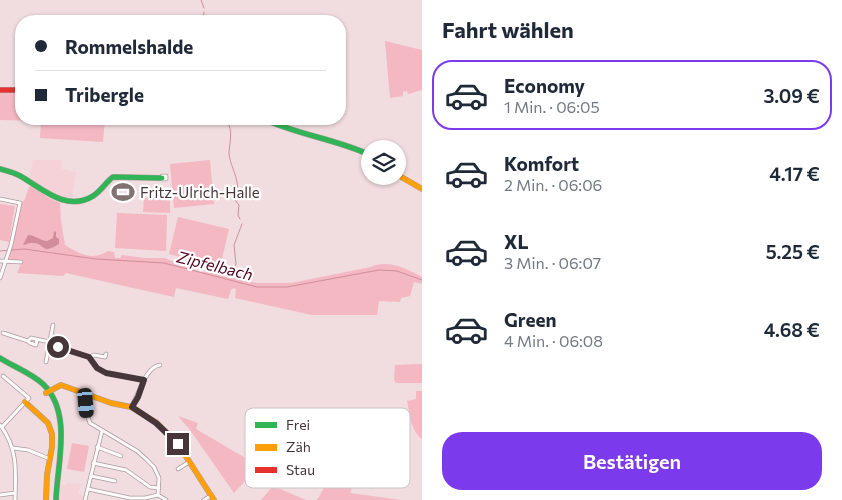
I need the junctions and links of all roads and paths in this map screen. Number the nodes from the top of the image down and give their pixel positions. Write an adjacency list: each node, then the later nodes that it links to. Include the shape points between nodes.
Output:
1 (0, 90): 2 (street)
2 (15, 90)
3 (277, 125): 4 (street)
4 (361, 151)
5 (0, 169): 6 (street, via 66,201 92,197 113,177)
6 (162, 178)
7 (406, 181): 8 (street)
8 (422, 190)
9 (0, 199): 11 (street, via 20,203)
10 (0, 261): 11 (street)
11 (6, 261): 12 (street); 13 (street)
12 (21, 262)
13 (0, 278)
14 (53, 325): 16 (street)
15 (3, 333): 16 (street)
16 (50, 342): 18 (street, via 60,349); 20 (street)
17 (106, 354): 18 (street, via 105,357)
18 (89, 357): 23 (street, via 97,368 106,373)
19 (0, 358): 24 (street, via 33,378)
20 (46, 362)
21 (160, 365): 23 (street, via 152,368)
22 (3, 376): 26 (street, via 29,398)
23 (144, 380): 27 (street)
24 (47, 392): 25 (street, via 61,385); 47 (street, via 55,405 63,436)
25 (89, 395): 27 (street); 29 (street, via 86,403 88,419)
26 (25, 402): 28 (street); 33 (street, via 50,427 53,440)
27 (132, 407): 34 (street, via 165,430)
28 (1, 426): 31 (street)
29 (102, 430): 30 (street); 39 (street, via 132,447 154,467)
30 (97, 447): 32 (street); 35 (street)
31 (13, 448): 33 (street); 41 (street)
32 (121, 456)
33 (50, 459): 46 (street)
34 (190, 462): 36 (street); 44 (street)
35 (94, 463): 37 (street); 39 (street, via 126,470 150,487)
36 (178, 469)
37 (90, 476): 38 (street); 40 (street)
38 (115, 481)
39 (159, 488): 43 (street)
40 (88, 489): 43 (street, via 130,498); 48 (street)
41 (15, 493): 42 (street); 45 (street)
42 (0, 495)
43 (158, 495): 49 (street)
44 (213, 498): 50 (street)
45 (15, 500)
46 (46, 500)
47 (56, 500)
48 (85, 500)
49 (166, 500)
50 (204, 500)

